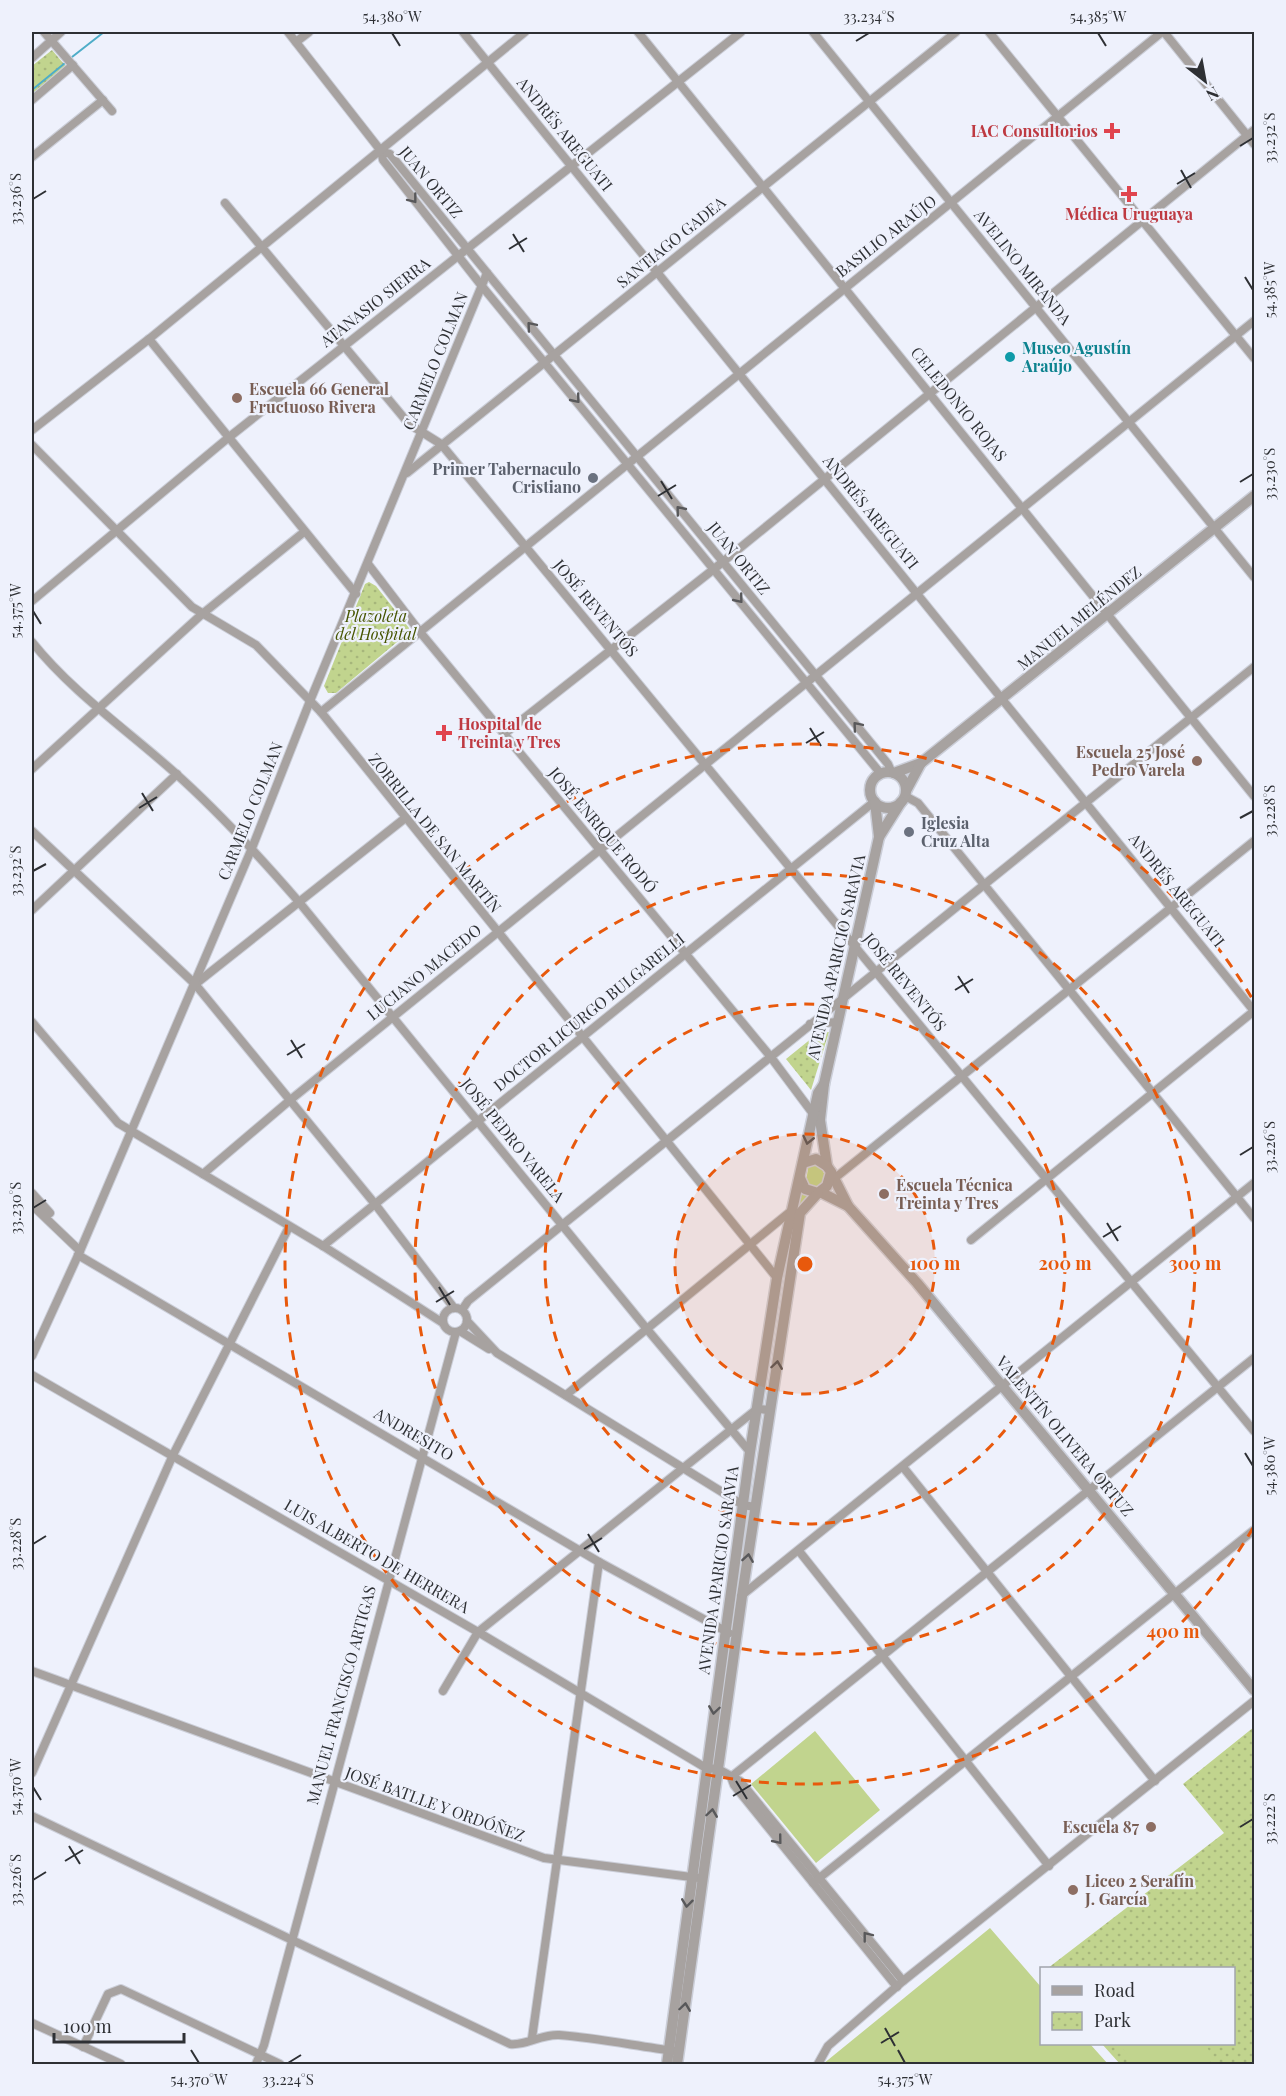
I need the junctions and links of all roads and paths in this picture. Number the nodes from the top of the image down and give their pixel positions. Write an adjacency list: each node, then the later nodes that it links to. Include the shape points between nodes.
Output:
1 (44, 32): 13 (street)
2 (61, 32): 13 (street)
3 (288, 32): 14 (street)
4 (309, 32): 14 (street)
5 (463, 32): 16 (street, ANDRÉS AREGUATI)
6 (525, 32): 16 (street)
7 (638, 32): 18 (street, CELEDONIO ROJAS)
8 (741, 32): 18 (street, ATANASIO SIERRA)
9 (813, 32): 21 (street, AVELINO MIRANDA)
10 (956, 32): 21 (street, SANTIAGO GADEA)
11 (989, 32): 23 (street)
12 (1163, 32): 23 (street, BASILIO ARAÚJO); 24 (street)
13 (51, 40): 15 (street); 17 (street)
14 (296, 42): 26 (street)
15 (32, 58)
16 (488, 62): 26 (street); 28 (street, ANDRÉS AREGUATI)
17 (73, 65): 19 (street); 20 (street)
18 (678, 81): 28 (street, ATANASIO SIERRA); 29 (street, CELEDONIO ROJAS)
19 (32, 100)
20 (103, 100): 22 (street); 27 (street)
21 (869, 102): 29 (street, SANTIAGO GADEA); 31 (street, AVELINO MIRANDA)
22 (112, 111)
23 (1058, 116): 31 (street, BASILIO ARAÚJO); 32 (street)
24 (1251, 133): 25 (street); 32 (street)
25 (1254, 144)
26 (381, 151): 33 (street); 34 (street, JUAN ORTIZ, via 390,154); 35 (street, JUAN ORTIZ, one-way to 35, via 383,160)
27 (32, 157)
28 (572, 167): 34 (street, ATANASIO SIERRA); 36 (street, ANDRÉS AREGUATI)
29 (764, 186): 36 (street, SANTIAGO GADEA); 39 (street, CELEDONIO ROJAS)
30 (225, 203): 33 (street)
31 (952, 203): 39 (street, BASILIO ARAÚJO); 40 (street, AVELINO MIRANDA)
32 (1143, 221): 40 (street); 42 (street)
33 (262, 247): 43 (street); 44 (street)
34 (468, 249): 35 (street, ATANASIO SIERRA); 37 (street, JUAN ORTIZ)
35 (458, 256): 38 (street, JUAN ORTIZ); 44 (street, ATANASIO SIERRA)
36 (657, 272): 45 (street, SANTIAGO GADEA); 48 (street, ANDRÉS AREGUATI)
37 (487, 273): 38 (street, CARMELO COLMAN); 45 (street, JUAN ORTIZ, one-way to 37)
38 (481, 285): 47 (street, JUAN ORTIZ); 52 (street, CARMELO COLMAN)
39 (845, 287): 48 (street, BASILIO ARAÚJO); 49 (street, CELEDONIO ROJAS)
40 (1037, 307): 49 (street); 50 (street, AVELINO MIRANDA)
41 (1254, 321): 42 (street, LUCIANO MACEDO)
42 (1236, 336): 46 (street); 50 (street, LUCIANO MACEDO)
43 (149, 339): 51 (street); 53 (street)
44 (344, 346): 52 (street, JOSÉ REVENTÓS, via 409,424); 53 (street, ATANASIO SIERRA)
45 (555, 354): 47 (street, SANTIAGO GADEA); 56 (street, JUAN ORTIZ)
46 (1254, 358)
47 (546, 361): 54 (street, SANTIAGO GADEA); 57 (street, JUAN ORTIZ, one-way to 57)
48 (739, 373): 56 (street, BASILIO ARAÚJO); 59 (street, ANDRÉS AREGUATI)
49 (931, 393): 59 (street); 61 (street, CELEDONIO ROJAS)
50 (1130, 423): 61 (street, LUCIANO MACEDO); 62 (street, AVELINO MIRANDA)
51 (32, 430)
52 (423, 432): 54 (street, JOSÉ REVENTÓS); 58 (street, CARMELO COLMAN)
53 (228, 438): 63 (street); 64 (street, ATANASIO SIERRA)
54 (441, 444): 58 (street, SANTIAGO GADEA); 65 (street, JOSÉ REVENTÓS)
55 (32, 445): 64 (street, ZORRILLA DE SAN MARTÍN)
56 (636, 456): 57 (street, BASILIO ARAÚJO); 66 (street, JUAN ORTIZ, one-way to 56)
57 (628, 462): 65 (street, BASILIO ARAÚJO); 68 (street, JUAN ORTIZ)
58 (405, 475): 67 (street, CARMELO COLMAN)
59 (825, 479): 66 (street); 71 (street, ANDRÉS AREGUATI)
60 (1254, 496): 62 (street, MANUEL MELÉNDEZ)
61 (1023, 508): 71 (street, LUCIANO MACEDO); 73 (street, CELEDONIO ROJAS)
62 (1215, 528): 69 (street, AVELINO MIRANDA); 73 (street, MANUEL MELÉNDEZ)
63 (304, 532): 70 (street); 74 (street)
64 (116, 533): 72 (street, ATANASIO SIERRA); 74 (street, ZORRILLA DE SAN MARTÍN)
65 (525, 546): 75 (street, BASILIO ARAÚJO); 77 (street, JOSÉ REVENTÓS)
66 (722, 562): 68 (street); 79 (street, JUAN ORTIZ)
67 (368, 564): 70 (street, CARMELO COLMAN); 75 (street, JOSÉ ENRIQUE RODÓ)
68 (714, 569): 77 (street); 80 (street, JUAN ORTIZ, one-way to 80)
69 (1254, 577)
70 (356, 594): 82 (street, CARMELO COLMAN)
71 (917, 594): 79 (street, LUCIANO MACEDO); 81 (street, ANDRÉS AREGUATI)
72 (32, 601)
73 (1109, 614): 81 (street, MANUEL MELÉNDEZ); 85 (street, CELEDONIO ROJAS)
74 (201, 615): 82 (street, ZORRILLA DE SAN MARTÍN, via 256,645); 83 (street)
75 (420, 632): 84 (street, BASILIO ARAÚJO); 86 (street, JOSÉ ENRIQUE RODÓ)
76 (32, 642): 83 (street, JOSÉ PEDRO VARELA)
77 (611, 650): 86 (street); 88 (street, JOSÉ REVENTÓS)
78 (1254, 667): 85 (street)
79 (816, 676): 80 (street, LUCIANO MACEDO); 90 (street, JUAN ORTIZ, one-way to 79, via 888,764)
80 (807, 683): 88 (street, LUCIANO MACEDO); 90 (street, JUAN ORTIZ)
81 (1003, 699): 87 (street, MANUEL MELÉNDEZ); 95 (street, ANDRÉS AREGUATI)
82 (310, 701): 84 (street, ZORRILLA DE SAN MARTÍN); 100 (street, CARMELO COLMAN)
83 (99, 707): 89 (street); 91 (street, JOSÉ PEDRO VARELA)
84 (321, 712): 96 (street, ZORRILLA DE SAN MARTÍN)
85 (1191, 718): 93 (street, CELEDONIO ROJAS); 95 (street)
86 (504, 734): 101 (street, JOSÉ ENRIQUE RODÓ)
87 (921, 763): 90 (street, MANUEL MELÉNDEZ); 92 (street, MANUEL MELÉNDEZ)
88 (706, 765): 101 (street, LUCIANO MACEDO); 102 (street, JOSÉ REVENTÓS)
89 (32, 769)
90 (889, 773): 92 (street, via 904,782); 94 (street, via 872,784)
91 (177, 774): 100 (street, JOSÉ PEDRO VARELA); 103 (street)
92 (904, 796): 94 (street, via 888,808); 98 (street, AVENIDA APARICIO SARAVIA); 104 (street, via 918,803)
93 (1254, 796)
94 (875, 801): 98 (street, AVENIDA APARICIO SARAVIA); 102 (street, DOCTOR LICURGO BULGARELLI)
95 (1087, 802): 104 (street); 106 (street, ANDRÉS AREGUATI)
96 (404, 819): 105 (street); 108 (street, ZORRILLA DE SAN MARTÍN)
97 (32, 831): 103 (street)
98 (879, 837): 109 (street, AVENIDA APARICIO SARAVIA)
99 (1254, 841): 106 (street)
100 (252, 848): 105 (street, JOSÉ PEDRO VARELA); 112 (street, CARMELO COLMAN)
101 (600, 848): 108 (street, LUCIANO MACEDO); 110 (street, JOSÉ ENRIQUE RODÓ)
102 (791, 868): 109 (street, JOSÉ REVENTÓS); 110 (street, DOCTOR LICURGO BULGARELLI)
103 (75, 870): 107 (street); 112 (street)
104 (983, 885): 111 (street); 113 (street)
105 (299, 902): 112 (street); 116 (street, JOSÉ PEDRO VARELA)
106 (1171, 907): 113 (street); 115 (street, ANDRÉS AREGUATI)
107 (32, 910)
108 (496, 933): 116 (street, LUCIANO MACEDO); 120 (street, ZORRILLA DE SAN MARTÍN)
109 (856, 945): 111 (street, JOSÉ REVENTÓS); 114 (street, AVENIDA APARICIO SARAVIA)
110 (685, 953): 120 (street, DOCTOR LICURGO BULGARELLI); 121 (street, JOSÉ ENRIQUE RODÓ)
111 (876, 971): 114 (street); 122 (street, JOSÉ REVENTÓS)
112 (195, 984): 125 (street); 128 (street, CARMELO COLMAN)
113 (1070, 990): 122 (street); 124 (street)
114 (843, 997): 118 (street, AVENIDA APARICIO SARAVIA); 119 (street)
115 (1254, 1011): 124 (street)
116 (393, 1016): 125 (street, LUCIANO MACEDO); 127 (street, JOSÉ PEDRO VARELA)
117 (32, 1022): 128 (street, via 118,1123)
118 (838, 1022): 119 (street); 123 (street, AVENIDA APARICIO SARAVIA)
119 (809, 1024): 121 (street)
120 (582, 1036): 127 (street, DOCTOR LICURGO BULGARELLI); 129 (street, ZORRILLA DE SAN MARTÍN)
121 (770, 1056): 126 (street, JOSÉ ENRIQUE RODÓ); 129 (street)
122 (962, 1075): 131 (street, via 851,1165); 134 (street, JOSÉ REVENTÓS)
123 (824, 1084): 126 (street, AVENIDA APARICIO SARAVIA); 131 (street, AVENIDA APARICIO SARAVIA, via 820,1120)
124 (1153, 1093): 134 (street); 138 (street)
125 (289, 1101): 132 (street, LUCIANO MACEDO); 139 (street)
126 (814, 1115): 130 (street, AVENIDA APARICIO SARAVIA, one-way to 130)
127 (478, 1120): 139 (street, DOCTOR LICURGO BULGARELLI); 145 (street, JOSÉ PEDRO VARELA)
128 (131, 1132): 132 (street); 150 (street, CARMELO COLMAN)
129 (668, 1141): 145 (street); 148 (street, ZORRILLA DE SAN MARTÍN)
130 (803, 1163): 131 (street, via 816,1160); 133 (street, AVENIDA APARICIO SARAVIA)
131 (831, 1172): 137 (street, via 827,1186); 141 (street, VALENTÍN OLIVERA ORTUZ)
132 (203, 1174): 146 (street)
133 (800, 1178): 137 (street, via 805,1189); 142 (street, AVENIDA APARICIO SARAVIA)
134 (1047, 1178): 147 (street); 152 (street, JOSÉ REVENTÓS)
135 (1254, 1183): 138 (street)
136 (32, 1193): 143 (street)
137 (819, 1193): 141 (street, VALENTÍN OLIVERA ORTUZ); 167 (street, AVENIDA APARICIO SARAVIA, one-way to 137, via 800,1213)
138 (1238, 1197): 144 (street); 152 (street)
139 (375, 1204): 149 (street, DOCTOR LICURGO BULGARELLI); 153 (street)
140 (32, 1205): 150 (street, ANDRESITO)
141 (848, 1206): 163 (street, VALENTÍN OLIVERA ORTUZ)
142 (791, 1211): 148 (street); 151 (street, AVENIDA APARICIO SARAVIA)
143 (50, 1214)
144 (1254, 1218)
145 (563, 1226): 153 (street); 156 (street, JOSÉ PEDRO VARELA)
146 (289, 1227): 149 (street); 158 (street)
147 (971, 1240)
148 (751, 1243): 151 (street, ZORRILLA DE SAN MARTÍN); 156 (street)
149 (323, 1246): 155 (street)
150 (79, 1253): 158 (street, ANDRESITO); 160 (street, CARMELO COLMAN)
151 (777, 1278): 166 (street, AVENIDA APARICIO SARAVIA)
152 (1132, 1281): 163 (street); 164 (street, JOSÉ REVENTÓS)
153 (458, 1309): 154 (street); 155 (street, via 447,1311)
154 (467, 1321): 157 (street); 159 (street)
155 (443, 1323): 157 (street, via 448,1330)
156 (646, 1328): 165 (street); 168 (street, JOSÉ PEDRO VARELA)
157 (458, 1332): 159 (street); 172 (street, MANUEL FRANCISCO ARTIGAS)
158 (230, 1343): 171 (street); 172 (street, ANDRESITO)
159 (497, 1353): 165 (street)
160 (32, 1356)
161 (1254, 1358): 164 (street)
162 (32, 1375): 171 (street, LUIS ALBERTO DE HERRERA)
163 (1005, 1386): 174 (street); 175 (street, VALENTÍN OLIVERA ORTUZ)
164 (1219, 1387): 169 (street, JOSÉ REVENTÓS); 175 (street)
165 (566, 1395): 173 (street)
166 (757, 1408): 167 (street); 168 (street); 170 (street, AVENIDA APARICIO SARAVIA)
167 (770, 1410): 177 (street, AVENIDA APARICIO SARAVIA)
168 (730, 1429): 170 (street, JOSÉ PEDRO VARELA); 173 (street)
169 (1254, 1431)
170 (750, 1452): 176 (street, AVENIDA APARICIO SARAVIA)
171 (173, 1455): 183 (street, LUIS ALBERTO DE HERRERA); 192 (street)
172 (422, 1456): 179 (street, ANDRESITO); 183 (street, MANUEL FRANCISCO ARTIGAS)
173 (684, 1467): 176 (street); 179 (street)
174 (903, 1467): 180 (street); 182 (street)
175 (1090, 1490): 182 (street); 184 (street, VALENTÍN OLIVERA ORTUZ)
176 (743, 1505): 177 (street); 185 (street, AVENIDA APARICIO SARAVIA)
177 (755, 1507): 185 (street, AVENIDA APARICIO SARAVIA, one-way to 177)
178 (1254, 1530): 184 (street)
179 (580, 1549): 181 (street, ANDRESITO); 186 (street)
180 (799, 1551): 185 (street); 189 (street)
181 (599, 1562): 187 (street, ANDRESITO); 195 (street)
182 (987, 1572): 189 (street); 191 (street)
183 (388, 1580): 186 (street, LUIS ALBERTO DE HERRERA); 203 (street, MANUEL FRANCISCO ARTIGAS)
184 (1176, 1593): 191 (street); 193 (street, VALENTÍN OLIVERA ORTUZ)
185 (736, 1596): 187 (street, AVENIDA APARICIO SARAVIA); 188 (street, AVENIDA APARICIO SARAVIA)
186 (478, 1632): 194 (street); 195 (street, LUIS ALBERTO DE HERRERA)
187 (724, 1632): 188 (street, ANDRESITO); 198 (street, AVENIDA APARICIO SARAVIA, one-way to 198)
188 (737, 1634): 199 (street, AVENIDA APARICIO SARAVIA)
189 (882, 1656): 197 (street); 201 (street)
190 (32, 1671): 192 (street, JOSÉ BATLLE Y ORDÓÑEZ)
191 (1072, 1677): 197 (street); 202 (street)
192 (69, 1685): 200 (street); 203 (street, JOSÉ BATLLE Y ORDÓÑEZ)
193 (1254, 1690)
194 (443, 1691)
195 (579, 1693): 198 (street, LUIS ALBERTO DE HERRERA); 205 (street)
196 (1254, 1701): 202 (street)
197 (966, 1761): 206 (street); 207 (street)
198 (706, 1768): 199 (street); 208 (street, AVENIDA APARICIO SARAVIA)
199 (718, 1770): 201 (street); 209 (street, AVENIDA APARICIO SARAVIA, one-way to 199)
200 (32, 1773)
201 (731, 1777): 207 (street, via 740,1781); 210 (street, one-way to 210)
202 (1155, 1781): 206 (street)
203 (333, 1783): 205 (street, JOSÉ BATLLE Y ORDÓÑEZ); 211 (street, MANUEL FRANCISCO ARTIGAS)
204 (32, 1816): 211 (street)
205 (555, 1860): 208 (street, JOSÉ BATLLE Y ORDÓÑEZ); 214 (street)
206 (1049, 1866): 212 (street)
207 (820, 1876): 210 (street); 212 (street, one-way to 207)
208 (691, 1878): 209 (street, JOSÉ BATLLE Y ORDÓÑEZ); 216 (street, AVENIDA APARICIO SARAVIA, one-way to 216)
209 (703, 1879): 216 (street, AVENIDA APARICIO SARAVIA, one-way to 209)
210 (813, 1883): 212 (street)
211 (292, 1939): 214 (street, via 510,2044 520,2045); 217 (street, MANUEL FRANCISCO ARTIGAS)
212 (900, 1984): 223 (street, via 828,2046)
213 (32, 2023): 215 (street)
214 (532, 2038): 216 (street, via 557,2035)
215 (83, 2047): 217 (street, via 108,1994 121,1989); 218 (street)
216 (674, 2051): 221 (street, AVENIDA APARICIO SARAVIA); 222 (street, AVENIDA APARICIO SARAVIA)
217 (260, 2054): 219 (street, MANUEL FRANCISCO ARTIGAS); 220 (street)
218 (121, 2064)
219 (255, 2064)
220 (280, 2064)
221 (667, 2064)
222 (677, 2064)
223 (818, 2064)

